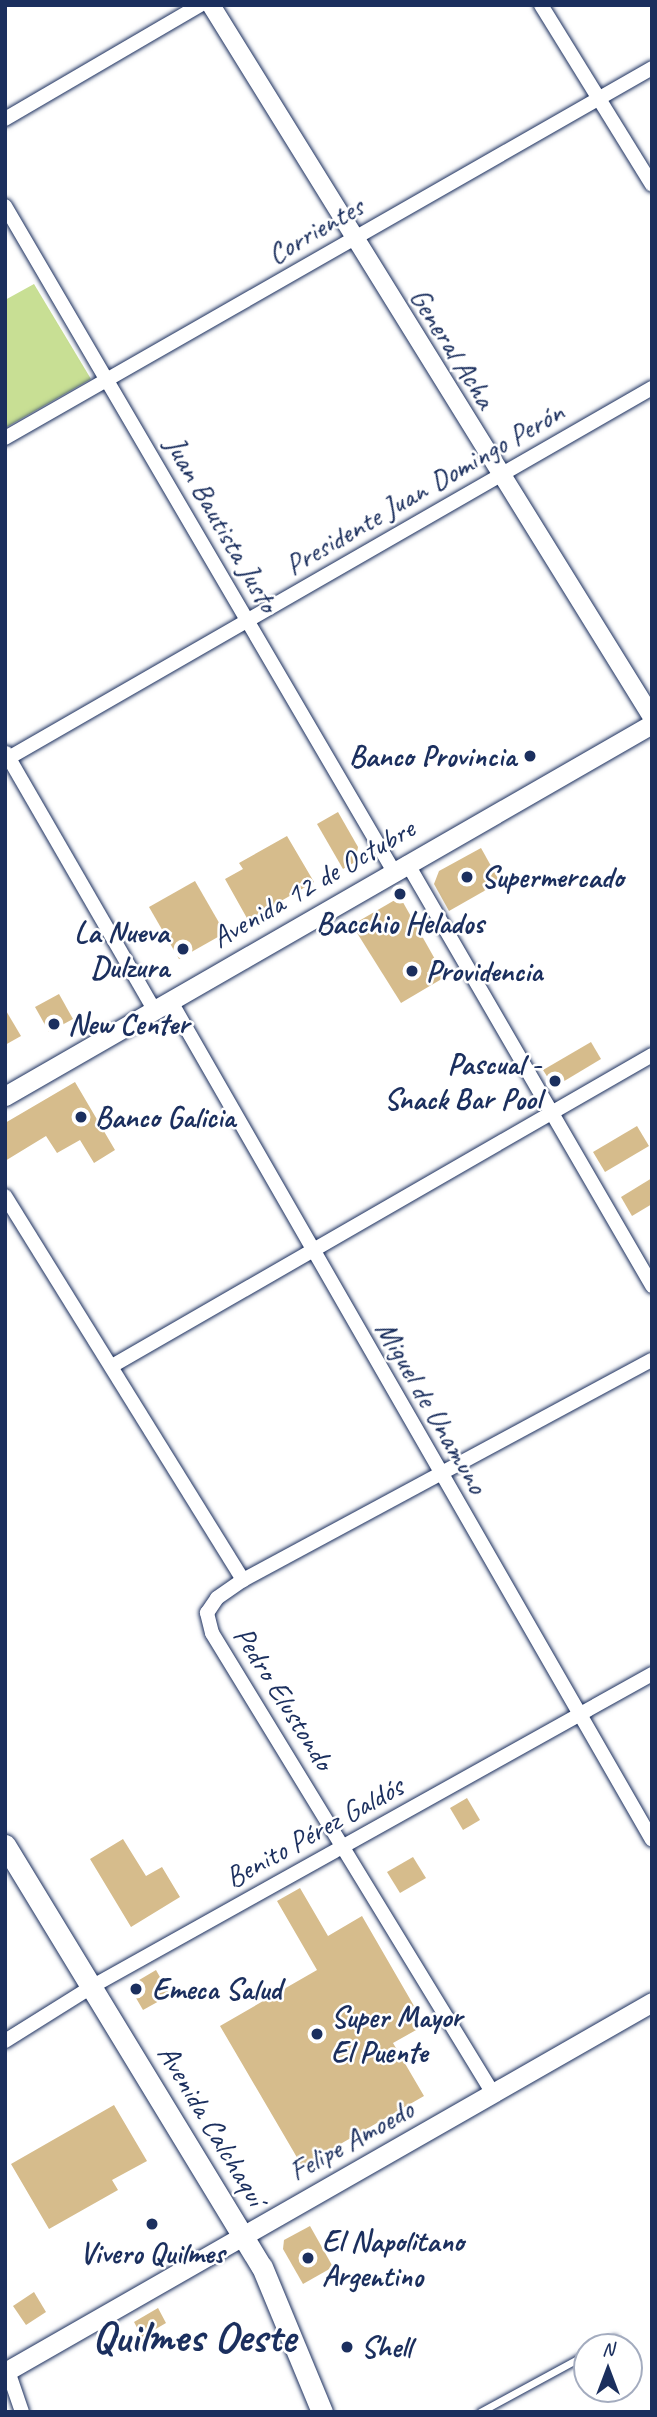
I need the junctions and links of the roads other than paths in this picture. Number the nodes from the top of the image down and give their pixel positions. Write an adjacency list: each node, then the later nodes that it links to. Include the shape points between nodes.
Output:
1 (200, 5): 6 (street)
2 (211, 5): 9 (street, General Acha)
3 (541, 5): 5 (street)
4 (652, 68): 5 (street, Corrientes)
5 (598, 97): 7 (street); 9 (street, Corrientes)
6 (5, 119)
7 (652, 185)
8 (5, 206): 10 (street, Juan Bautista Justo)
9 (353, 239): 10 (street, Corrientes); 13 (street, General Acha)
10 (107, 380): 12 (street, Corrientes); 14 (street, Juan Bautista Justo)
11 (652, 388): 13 (street, Presidente Juan Domingo Perón)
12 (5, 438)
13 (499, 475): 14 (street, Presidente Juan Domingo Perón); 15 (street, General Acha)
14 (248, 621): 17 (street, Presidente Juan Domingo Perón); 18 (street, Juan Bautista Justo)
15 (652, 717)
16 (652, 724): 18 (main road, Avenida 12 de Octubre)
17 (7, 757): 19 (street, Miguel de Unamuno)
18 (400, 866): 19 (main road, Avenida 12 de Octubre); 22 (street, Juan Bautista Justo)
19 (162, 1004): 21 (main road, Avenida 12 de Octubre); 24 (street, Miguel de Unamuno)
20 (652, 1055): 22 (street)
21 (5, 1096)
22 (550, 1112): 24 (street); 25 (street, Juan Bautista Justo)
23 (5, 1196): 27 (street, Pedro Elustondo)
24 (312, 1252): 27 (street); 28 (street, Miguel de Unamuno)
25 (652, 1286)
26 (652, 1360): 28 (street)
27 (112, 1366): 29 (street, Pedro Elustondo)
28 (440, 1473): 29 (street); 31 (street, Miguel de Unamuno)
29 (243, 1580): 34 (street, Pedro Elustondo, via 210,1605 207,1623)
30 (652, 1674): 31 (street, Benito Pérez Galdós)
31 (580, 1714): 32 (street, Miguel de Unamuno); 34 (street, Benito Pérez Galdós)
32 (652, 1840)
33 (5, 1844): 35 (main road, Avenida Calchaquí)
34 (344, 1845): 35 (street, Benito Pérez Galdós); 38 (street, Pedro Elustondo)
35 (93, 1986): 37 (street, Benito Pérez Galdós); 39 (main road, Avenida Calchaquí)
36 (652, 2002): 38 (main road, Felipe Amoedo)
37 (5, 2040)
38 (494, 2095): 39 (main road, Felipe Amoedo)
39 (244, 2234): 41 (main road, Felipe Amoedo); 43 (main road, Avenida Calchaquí, via 291,2327)
40 (573, 2362): 44 (lane)
41 (7, 2372): 42 (street)
42 (22, 2412)
43 (322, 2412)
44 (480, 2412)

